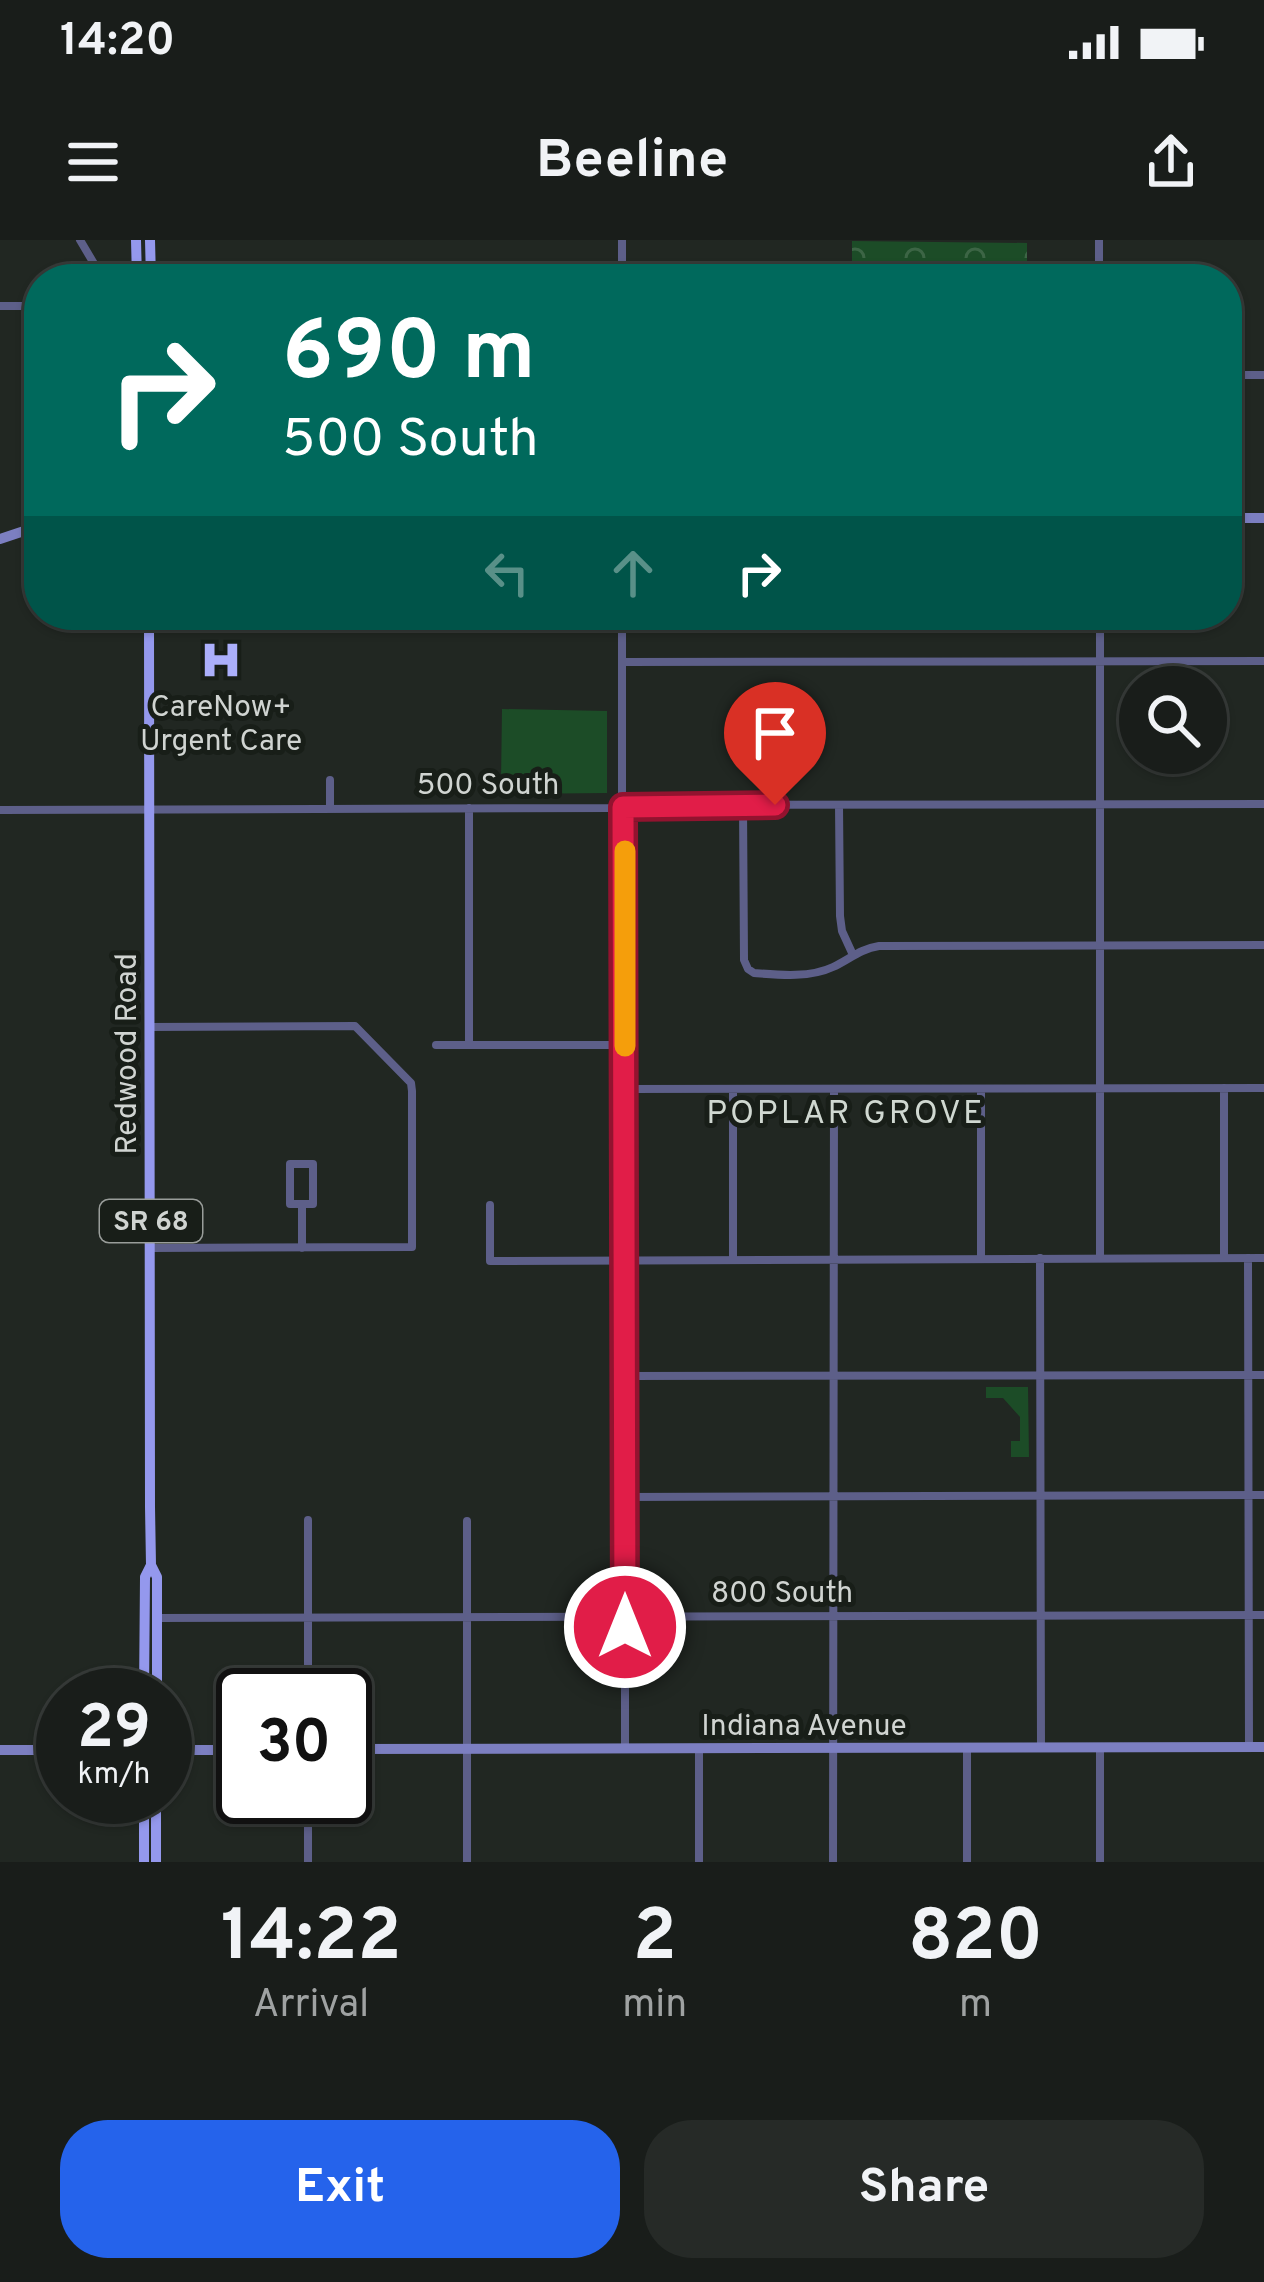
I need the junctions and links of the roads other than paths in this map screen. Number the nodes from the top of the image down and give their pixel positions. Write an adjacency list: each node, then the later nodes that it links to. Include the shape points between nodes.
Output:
1 (149, 630): 15 (main road, Redwood Road / SR 68)
2 (622, 630): 5 (street)
3 (1100, 630): 6 (street)
4 (1264, 661): 6 (street)
5 (622, 662): 6 (street); 12 (street)
6 (1100, 662): 8 (street)
7 (329, 780): 13 (street)
8 (1100, 804): 9 (street, 500 South); 11 (street, 500 South); 18 (street)
9 (1264, 804)
10 (743, 805): 11 (street, 500 South); 12 (street, 500 South); 19 (street, via 748,969 815,973)
11 (839, 805): 19 (street, via 839,916)
12 (623, 807): 14 (street, 500 South); 21 (street)
13 (330, 808): 14 (street, 500 South); 15 (street, 500 South)
14 (469, 808): 23 (street)
15 (148, 809): 16 (street, 500 South); 20 (main road, Redwood Road / SR 68)
16 (0, 810)
17 (1264, 945): 18 (street)
18 (1100, 946): 19 (street, via 879,946); 24 (street)
19 (853, 955)
20 (149, 1027): 33 (main road, Redwood Road / SR 68); 34 (street, via 355,1026 411,1083 412,1247)
21 (625, 1045): 23 (street); 27 (street)
22 (436, 1046): 23 (street)
23 (469, 1046)
24 (1100, 1088): 25 (street); 30 (street); 37 (street)
25 (1224, 1088): 26 (street); 38 (street)
26 (1264, 1088)
27 (625, 1089): 28 (street); 43 (street)
28 (733, 1089): 29 (street); 41 (street)
29 (834, 1089): 30 (street); 42 (street)
30 (981, 1089): 35 (street)
31 (302, 1204): 31 (street, via 290,1204 290,1164 313,1164 313,1204); 34 (street)
32 (490, 1204): 43 (street, via 490,1261)
33 (151, 1248): 34 (street); 56 (main road, Redwood Road / SR 68)
34 (302, 1248)
35 (981, 1258): 36 (street); 42 (street)
36 (1040, 1258): 37 (street); 46 (street)
37 (1100, 1258): 38 (street)
38 (1224, 1258): 39 (street)
39 (1248, 1258): 40 (street); 47 (street)
40 (1264, 1258)
41 (733, 1259): 42 (street); 43 (street)
42 (833, 1259): 45 (street)
43 (625, 1260): 44 (street)
44 (625, 1376): 45 (street); 53 (street)
45 (832, 1376): 46 (street); 51 (street)
46 (1040, 1376): 47 (street); 52 (street)
47 (1248, 1376): 48 (street); 49 (street)
48 (1264, 1376)
49 (1248, 1495): 50 (street); 52 (street); 57 (street)
50 (1264, 1495)
51 (832, 1496): 52 (street); 53 (street); 59 (street)
52 (1041, 1496): 60 (street)
53 (625, 1497): 62 (street)
54 (308, 1520): 64 (street)
55 (467, 1521): 61 (street)
56 (151, 1564): 63 (main road, Redwood Road / SR 68); 65 (main road, Redwood Road / SR 68)
57 (1249, 1615): 58 (street, 800 South); 60 (street, 800 South); 68 (street)
58 (1264, 1615)
59 (833, 1616): 60 (street, 800 South); 62 (street, 800 South); 70 (street)
60 (1041, 1616): 72 (street)
61 (467, 1617): 62 (street, 800 South); 64 (street, 800 South); 74 (street)
62 (625, 1617): 75 (street)
63 (156, 1618): 64 (street, 800 South); 66 (main road, Redwood Road / SR 68)
64 (308, 1618): 67 (street)
65 (144, 1668)
66 (157, 1668)
67 (308, 1668)
68 (1249, 1747): 69 (street, Indiana Avenue); 73 (street, Indiana Avenue)
69 (1264, 1747)
70 (833, 1748): 71 (street, Indiana Avenue); 76 (street, Indiana Avenue); 88 (street)
71 (967, 1748): 72 (street, Indiana Avenue); 89 (street)
72 (1042, 1748): 73 (street, Indiana Avenue)
73 (1100, 1748): 90 (street)
74 (467, 1749): 75 (street, Indiana Avenue); 79 (street, Indiana Avenue); 86 (street)
75 (625, 1749): 76 (street, Indiana Avenue)
76 (698, 1749): 87 (street)
77 (0, 1750): 78 (street)
78 (36, 1750)
79 (372, 1750)
80 (144, 1824): 83 (main road)
81 (156, 1824): 84 (main road)
82 (308, 1824): 85 (street)
83 (144, 1862)
84 (156, 1862)
85 (308, 1862)
86 (467, 1862)
87 (699, 1862)
88 (833, 1862)
89 (967, 1862)
90 (1100, 1862)

